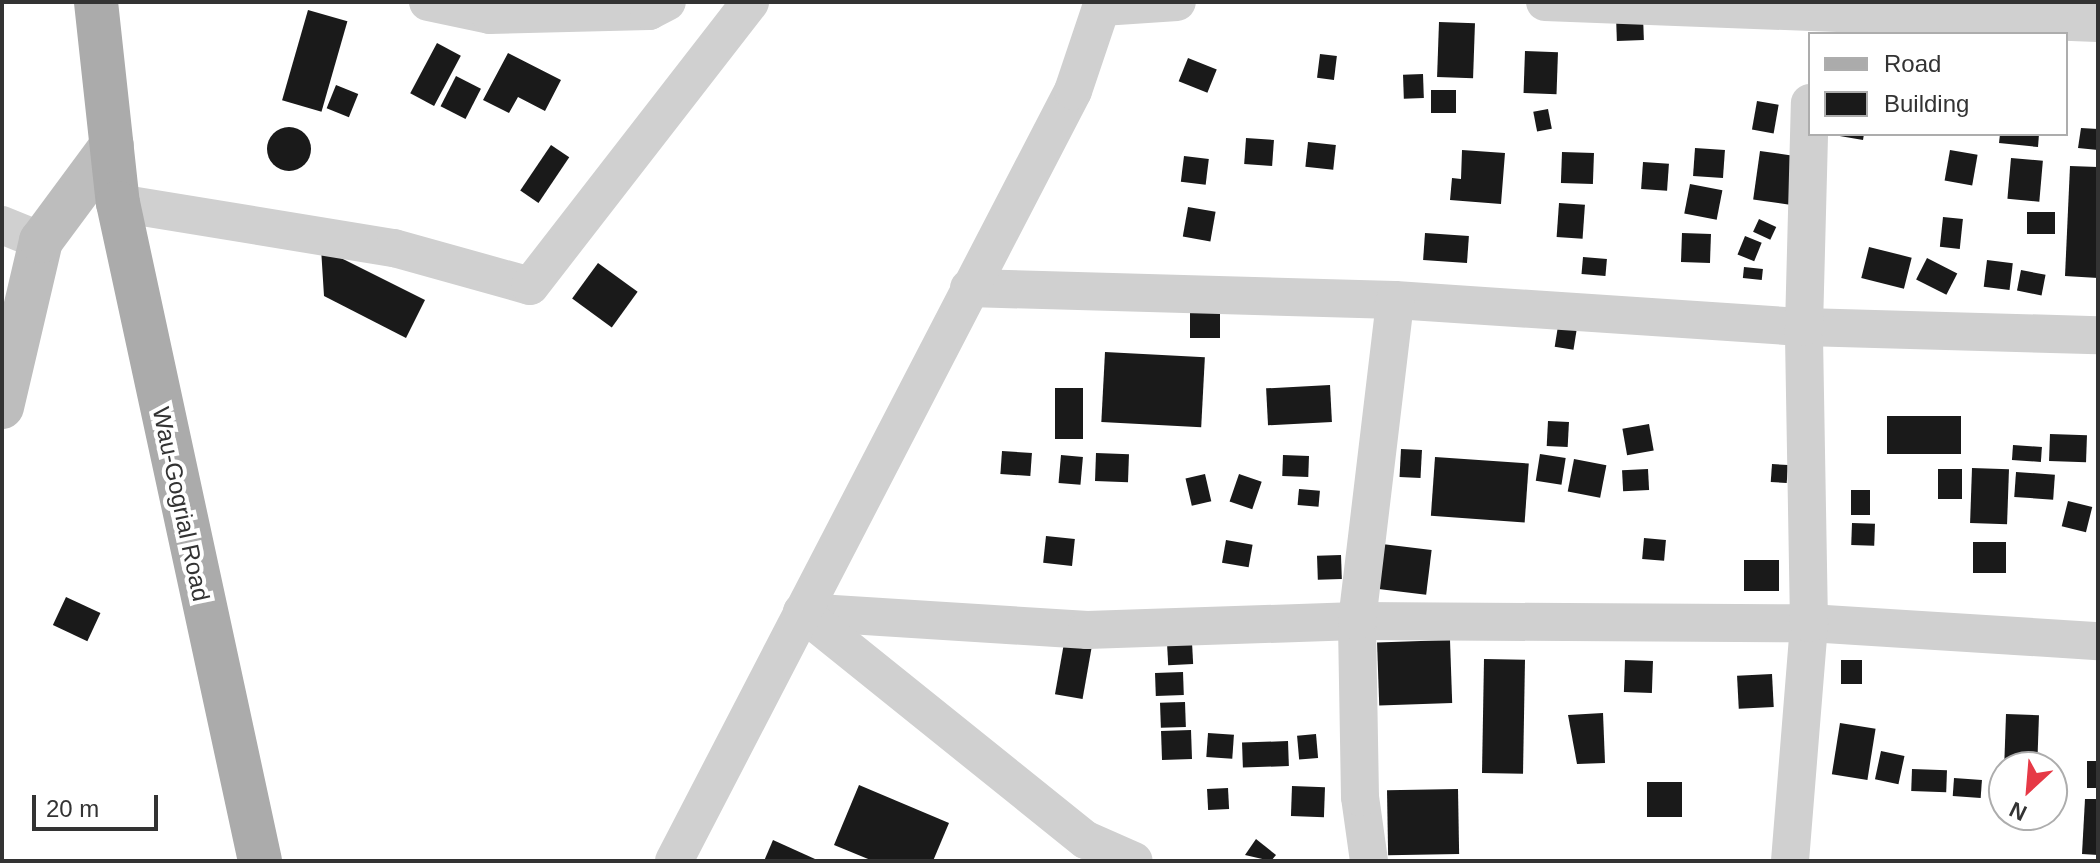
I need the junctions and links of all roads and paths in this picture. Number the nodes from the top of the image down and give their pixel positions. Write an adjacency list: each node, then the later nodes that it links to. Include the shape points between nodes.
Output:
1 (96, 2): 11 (main road, Wau-Gogrial Road)
2 (428, 2): 3 (street, via 490,15 649,11)
3 (667, 2)
4 (750, 2): 12 (street, via 530,286 394,248)
5 (1177, 2): 7 (street)
6 (1545, 2): 8 (street)
7 (1103, 5): 15 (street, via 1073,91)
8 (1812, 15): 9 (street)
9 (2098, 23)
10 (1809, 136): 17 (street)
11 (112, 145): 12 (main road, Wau-Gogrial Road); 14 (street)
12 (118, 203): 24 (main road, Wau-Gogrial Road)
13 (2, 225): 14 (street)
14 (41, 241): 19 (street)
15 (969, 288): 16 (street); 20 (street)
16 (1395, 300): 17 (street); 21 (street)
17 (1804, 327): 18 (street); 22 (street)
18 (2098, 335)
19 (2, 407)
20 (802, 612): 21 (street, via 1087,630); 25 (street); 26 (street, via 1086,840)
21 (1357, 621): 22 (street); 27 (street, via 1360,797)
22 (1809, 623): 23 (street); 28 (street)
23 (2098, 641)
24 (260, 861)
25 (674, 861)
26 (1134, 861)
27 (1369, 861)
28 (1790, 861)

